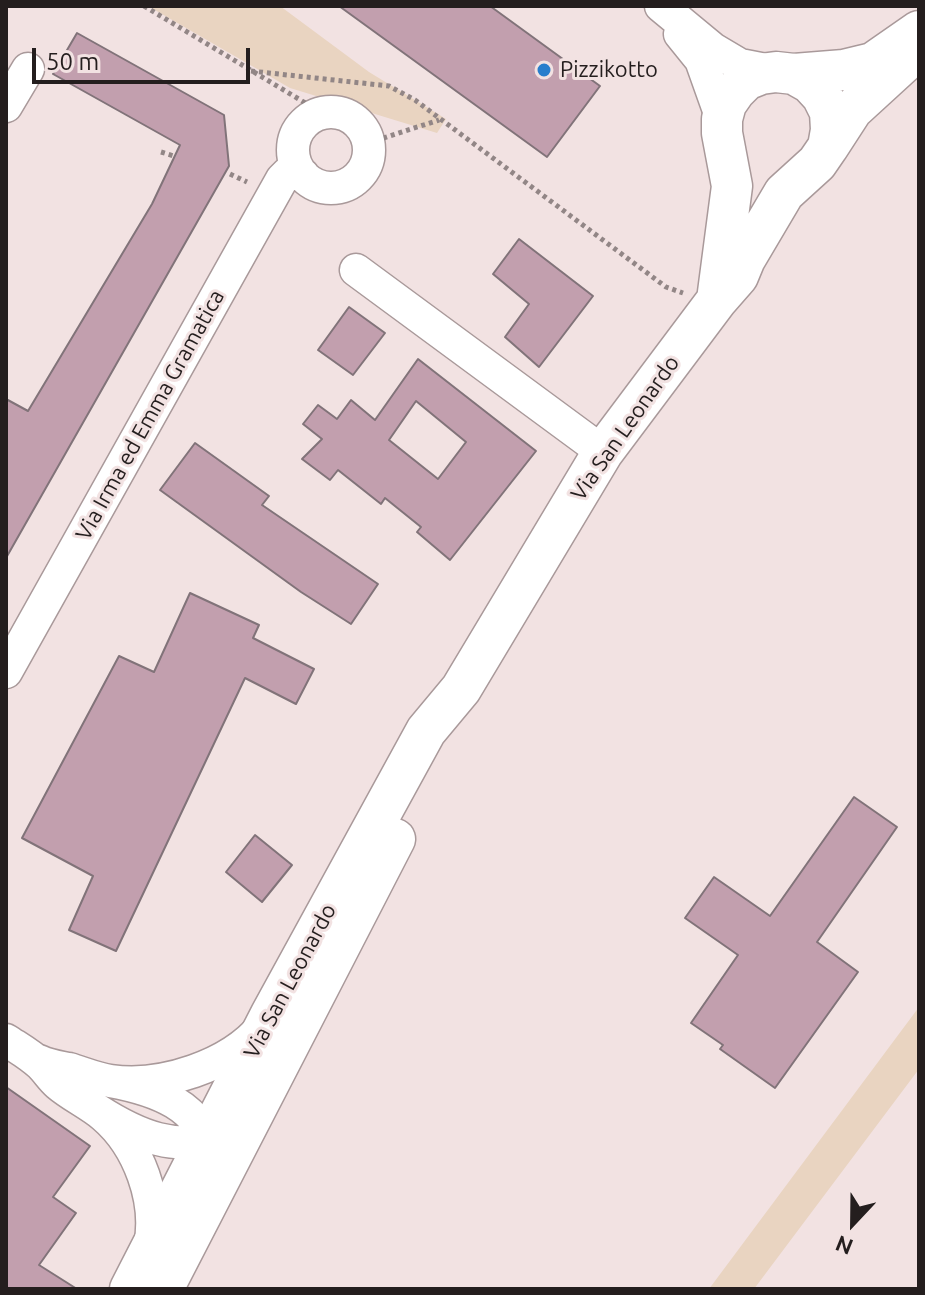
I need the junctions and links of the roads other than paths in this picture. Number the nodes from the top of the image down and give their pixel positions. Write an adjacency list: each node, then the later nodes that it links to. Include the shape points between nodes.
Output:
1 (660, 6): 5 (street, via 740,65); 7 (street, via 701,60)
2 (919, 31): 5 (main road, via 873,63)
3 (919, 49): 8 (main road, via 852,110)
4 (28, 69): 6 (street)
5 (785, 73): 7 (main road, via 746,80 726,104); 8 (main road, via 810,83 830,112 831,130)
6 (6, 106)
7 (724, 133): 8 (main road, via 735,162 767,180 785,181); 11 (main road, via 732,186)
8 (815, 161): 11 (main road, Via San Leonardo, via 784,193 738,276)
9 (303, 175): 9 (street, via 333,188 352,181 368,160 368,143 359,125 342,113 322,113 305,122 293,149); 13 (street, Via Irma ed Emma Gramatica, via 288,173 282,179)
10 (356, 270): 12 (street)
11 (704, 295): 12 (main road, Via San Leonardo)
12 (603, 452): 14 (main road, Via San Leonardo)
13 (6, 672)
14 (465, 682): 15 (main road, Via San Leonardo, via 446,734); 16 (main road, Via San Leonardo, via 426,731)
15 (315, 996): 21 (street, via 272,1047 229,1129); 22 (main road, Via San Leonardo)
16 (271, 1014): 19 (street, via 252,1037 203,1066 162,1079); 21 (main road, Via San Leonardo)
17 (6, 1040): 18 (street)
18 (33, 1058): 19 (street); 20 (street, via 59,1085)
19 (110, 1081): 21 (street, via 182,1106)
20 (97, 1110): 21 (street, via 154,1140 182,1143); 22 (street, via 124,1137 143,1175 153,1226)
21 (207, 1138): 22 (main road, Via San Leonardo)
22 (147, 1281)

